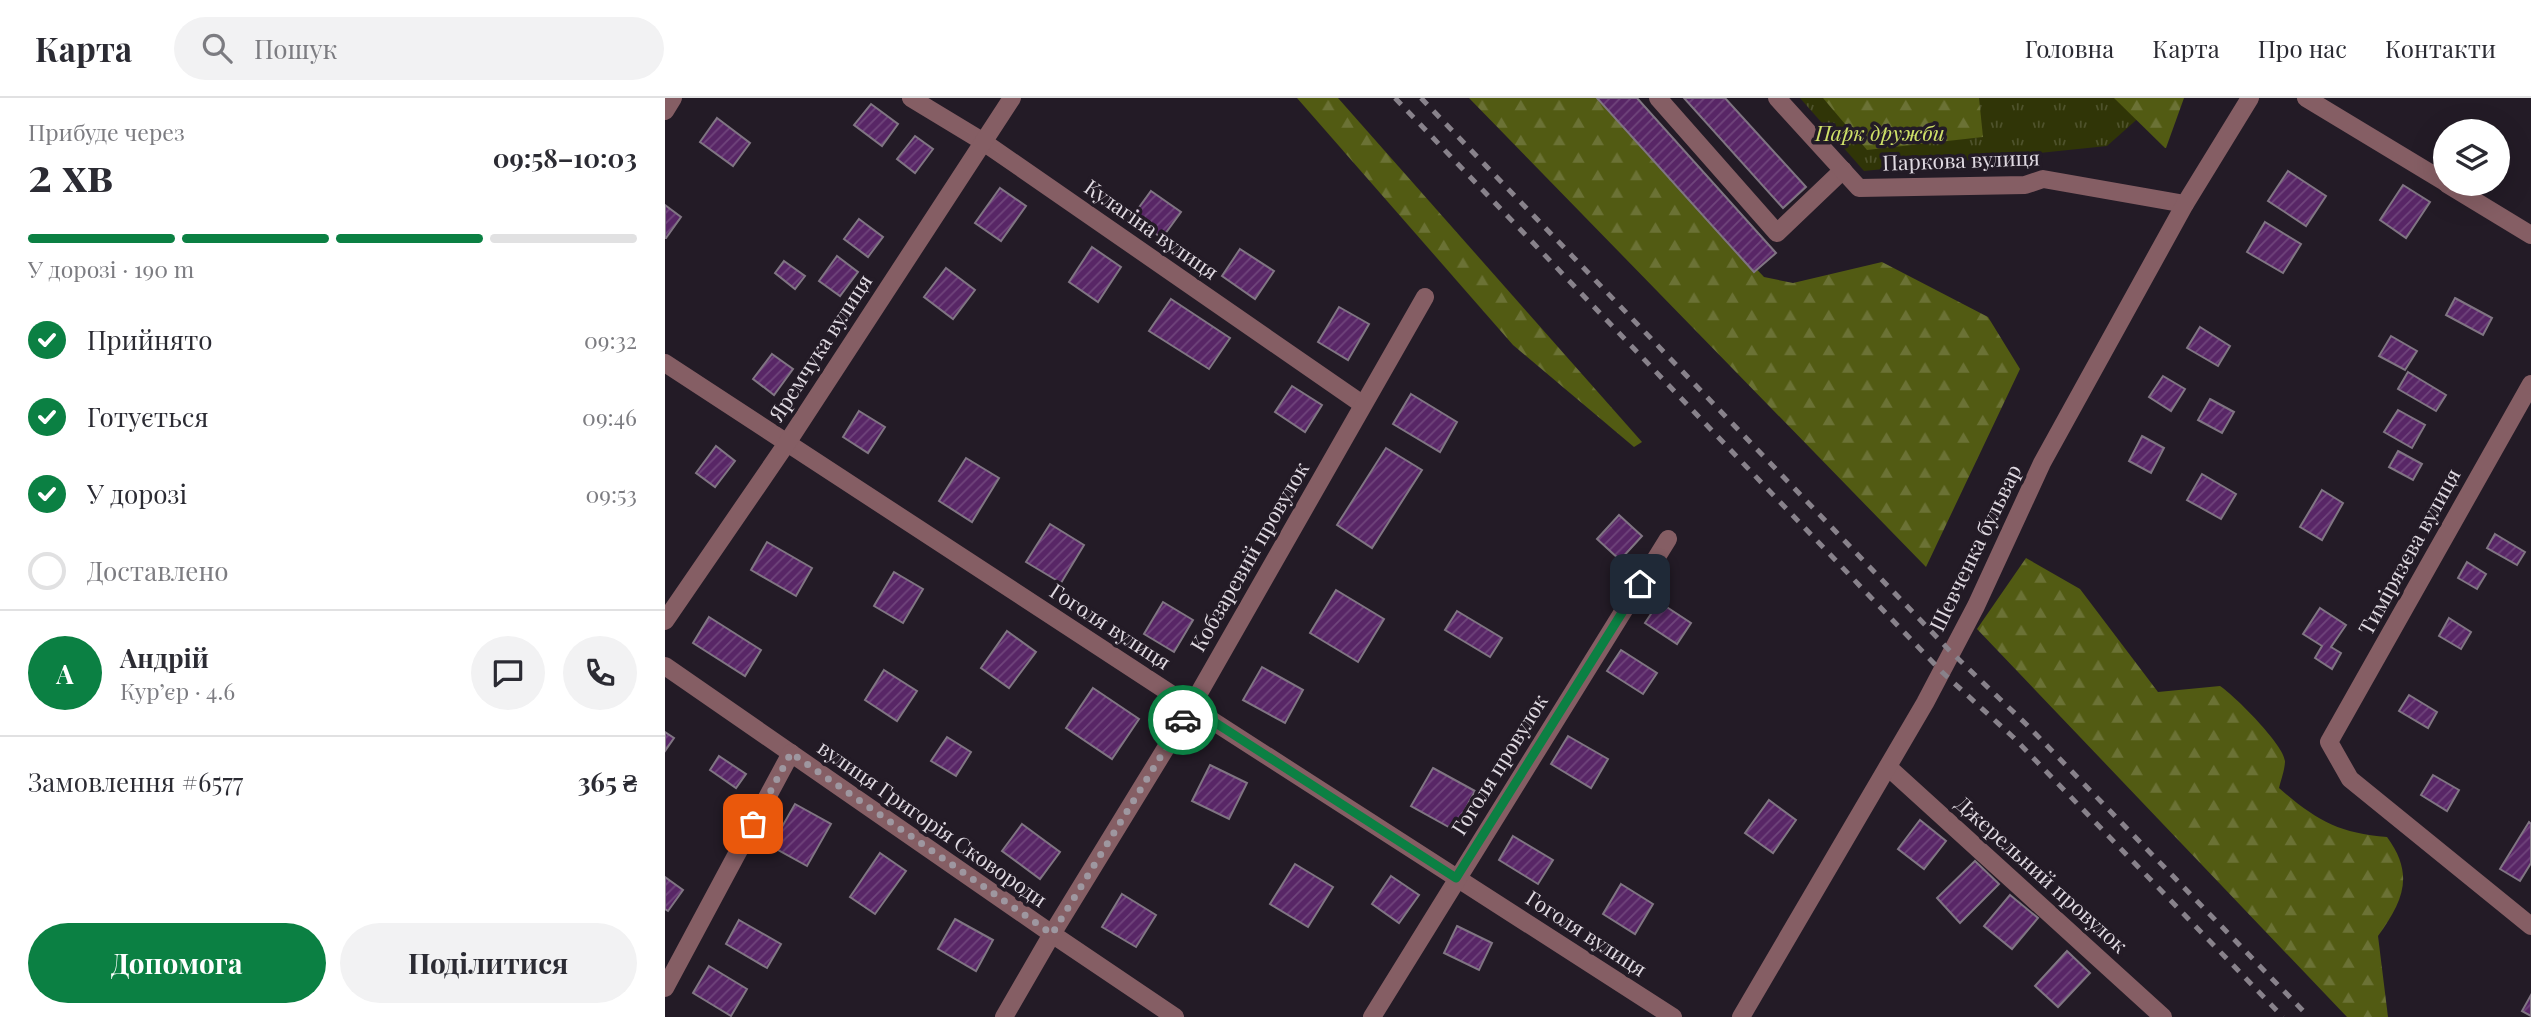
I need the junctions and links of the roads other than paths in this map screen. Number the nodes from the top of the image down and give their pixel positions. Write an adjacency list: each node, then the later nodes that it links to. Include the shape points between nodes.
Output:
1 (673, 98): 8 (street)
2 (911, 98): 9 (street, Кулагіна вулиця)
3 (1011, 98): 9 (street, Яремчука вулиця)
4 (1658, 98): 10 (street, via 1777,233)
5 (1777, 98): 10 (street, Паркова вулиця)
6 (2249, 98): 13 (street, Шевченка бульвар)
7 (2307, 98): 11 (street)
8 (665, 111)
9 (982, 141): 18 (street, Кулагіна вулиця); 19 (street, Яремчука вулиця)
10 (1843, 170): 13 (street, Паркова вулиця, via 1859,188 2025,185 2043,179)
11 (2433, 175)
12 (2467, 196): 14 (street)
13 (2185, 204): 25 (street, Шевченка бульвар, via 2042,463 1976,606)
14 (2531, 235)
15 (1425, 298): 18 (street, Кобзаревий провулок)
16 (665, 363): 19 (street, Гоголя вулиця)
17 (2531, 384): 27 (street, Тимірязєва вулиця, via 2329,742 2350,779)
18 (1362, 404): 23 (street, Кобзаревий провулок)
19 (787, 443): 21 (street, Яремчука вулиця); 23 (street, Гоголя вулиця)
20 (1668, 539): 26 (street, Гоголя провулок)
21 (665, 621)
22 (665, 666): 24 (street, вулиця Григорія Сковороди)
23 (1191, 707): 26 (street, Гоголя вулиця); 28 (street, Кобзаревий провулок)
24 (791, 753): 28 (street, вулиця Григорія Сковороди); 29 (street)
25 (1888, 767): 34 (street, Шевченка бульвар); 35 (street, Джерельний провулок)
26 (1456, 878): 32 (street, Гоголя провулок); 33 (street, Гоголя вулиця)
27 (2531, 926)
28 (1052, 934): 30 (street, Кобзаревий провулок); 31 (street, вулиця Григорія Сковороди)
29 (665, 988)
30 (1004, 1017)
31 (1175, 1017)
32 (1372, 1017)
33 (1673, 1017)
34 (1741, 1017)
35 (2163, 1017)

